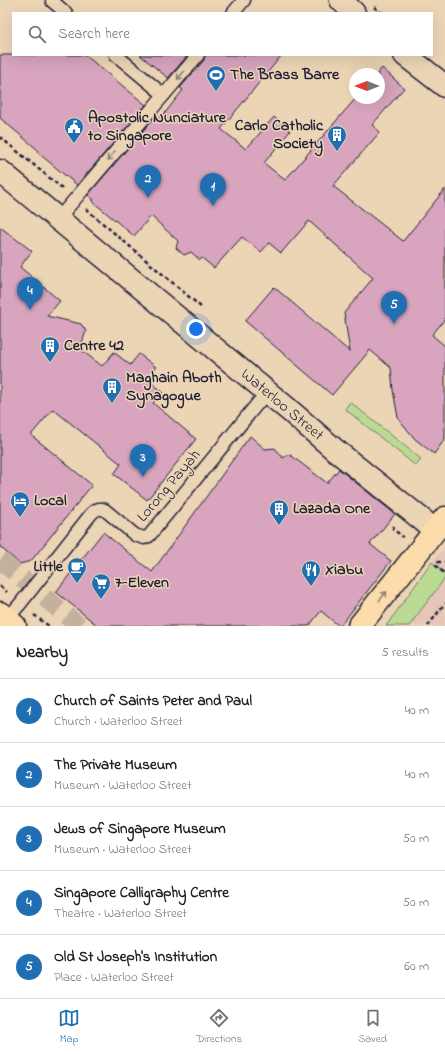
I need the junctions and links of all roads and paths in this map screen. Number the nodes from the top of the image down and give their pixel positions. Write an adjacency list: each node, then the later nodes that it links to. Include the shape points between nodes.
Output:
1 (244, 0): 5 (lane)
2 (341, 0): 6 (street)
3 (52, 1): 4 (lane)
4 (65, 12)
5 (234, 12)
6 (353, 12)
7 (117, 56): 11 (lane)
8 (197, 56): 11 (lane, one-way to 11)
9 (406, 56): 10 (street)
10 (445, 86)
11 (164, 95): 13 (lane, one-way to 13)
12 (0, 171): 13 (street, Waterloo Street)
13 (58, 219): 14 (street, Waterloo Street)
14 (267, 392): 15 (street, Waterloo Street, via 334,449); 19 (lane, Lorong Payah, via 149,536 144,538 135,535 105,510 97,509)
15 (440, 524): 20 (main road, one-way to 15)
16 (432, 562): 17 (path)
17 (445, 574)
18 (445, 603): 21 (path)
19 (8, 621)
20 (359, 626)
21 (428, 626)

